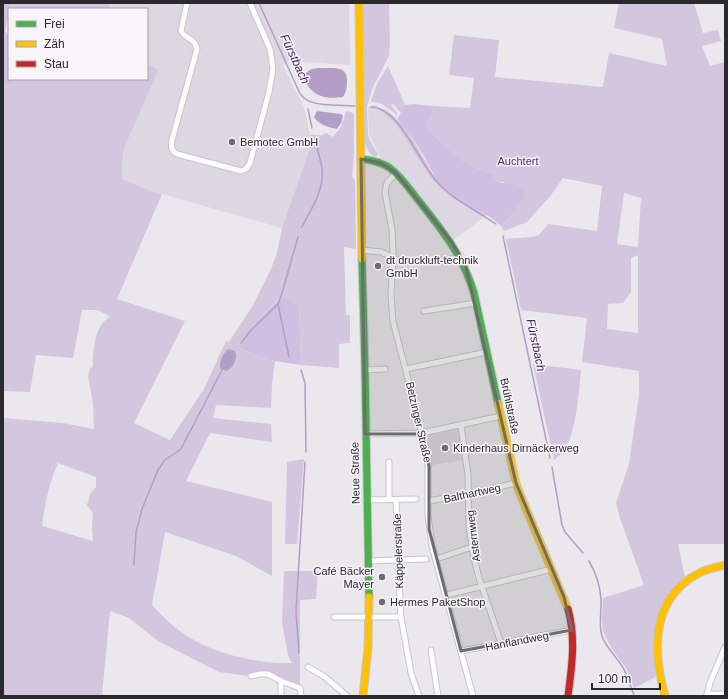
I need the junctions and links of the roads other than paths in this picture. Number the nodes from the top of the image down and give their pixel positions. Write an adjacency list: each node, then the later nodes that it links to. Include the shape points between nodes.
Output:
1 (187, 3): 2 (street, via 181,31 194,42 197,49 172,140 172,149 177,154 241,171 250,163 273,74 270,49)
2 (250, 3)
3 (359, 3): 4 (street, Neue Straße)
4 (361, 159): 5 (street, Brühlstraße, via 382,163); 6 (street, Neue Straße)
5 (396, 174): 7 (street, Brühlstraße); 8 (street, Betzinger Straße, via 385,187 392,230)
6 (362, 250): 8 (street, via 381,252); 14 (street, Neue Straße)
7 (461, 256): 8 (street, via 447,260); 9 (street, Brühlstraße)
8 (392, 258): 13 (street, Betzinger Straße, via 392,312)
9 (476, 303): 10 (street); 11 (street, Brühlstraße)
10 (424, 311)
11 (487, 352): 13 (street); 15 (street, Brühlstraße)
12 (385, 369): 14 (street)
13 (406, 369): 17 (street, Betzinger Straße)
14 (364, 370): 18 (street, Neue Straße)
15 (501, 416): 16 (street); 20 (street, Brühlstraße)
16 (461, 425): 17 (street); 21 (street, Asternweg)
17 (422, 433): 18 (street); 26 (street, Betzinger Straße, via 428,457)
18 (365, 434): 23 (street, Neue Straße)
19 (389, 462): 24 (street, Käppelerstraße)
20 (516, 483): 21 (street, Balthartweg); 33 (street, Brühlstraße)
21 (469, 494): 26 (street, Balthartweg); 27 (street, Asternweg)
22 (416, 499): 25 (street)
23 (366, 500): 24 (street); 31 (street, Neue Straße)
24 (389, 500): 25 (street)
25 (396, 500): 28 (street, Käppelerstraße)
26 (428, 501): 30 (street, Betzinger Straße, via 429,528)
27 (472, 547): 30 (street); 34 (street, Asternweg)
28 (398, 559): 29 (street); 31 (street); 37 (street, Käppelerstraße)
29 (426, 559)
30 (436, 559): 35 (street, Betzinger Straße)
31 (368, 562): 38 (street, Neue Straße)
32 (725, 565): 57 (street, via 705,571 688,581 673,595 665,608 659,623 656,648)
33 (552, 569): 34 (street); 39 (street, Brühlstraße, via 567,605)
34 (482, 587): 35 (street); 40 (street, Asternweg)
35 (447, 595): 43 (street, Betzinger Straße)
36 (334, 617): 38 (street)
37 (401, 617): 38 (street); 53 (street, Käppelerstraße, via 411,673)
38 (369, 618): 52 (street, Neue Straße)
39 (572, 630): 40 (street, Hanflandweg); 56 (street, Brühlstraße, via 573,652)
40 (501, 643): 43 (street, Hanflandweg)
41 (725, 647): 48 (street)
42 (431, 650): 54 (street)
43 (461, 651): 55 (street, Betzinger Straße)
44 (308, 667): 51 (street)
45 (251, 676): 46 (street, via 268,674)
46 (281, 681): 49 (street); 50 (street, via 300,688)
47 (725, 694): 48 (street)
48 (707, 695)
49 (281, 696)
50 (301, 696)
51 (347, 696)
52 (363, 696)
53 (419, 696)
54 (438, 696)
55 (473, 696)
56 (568, 696)
57 (664, 696)

